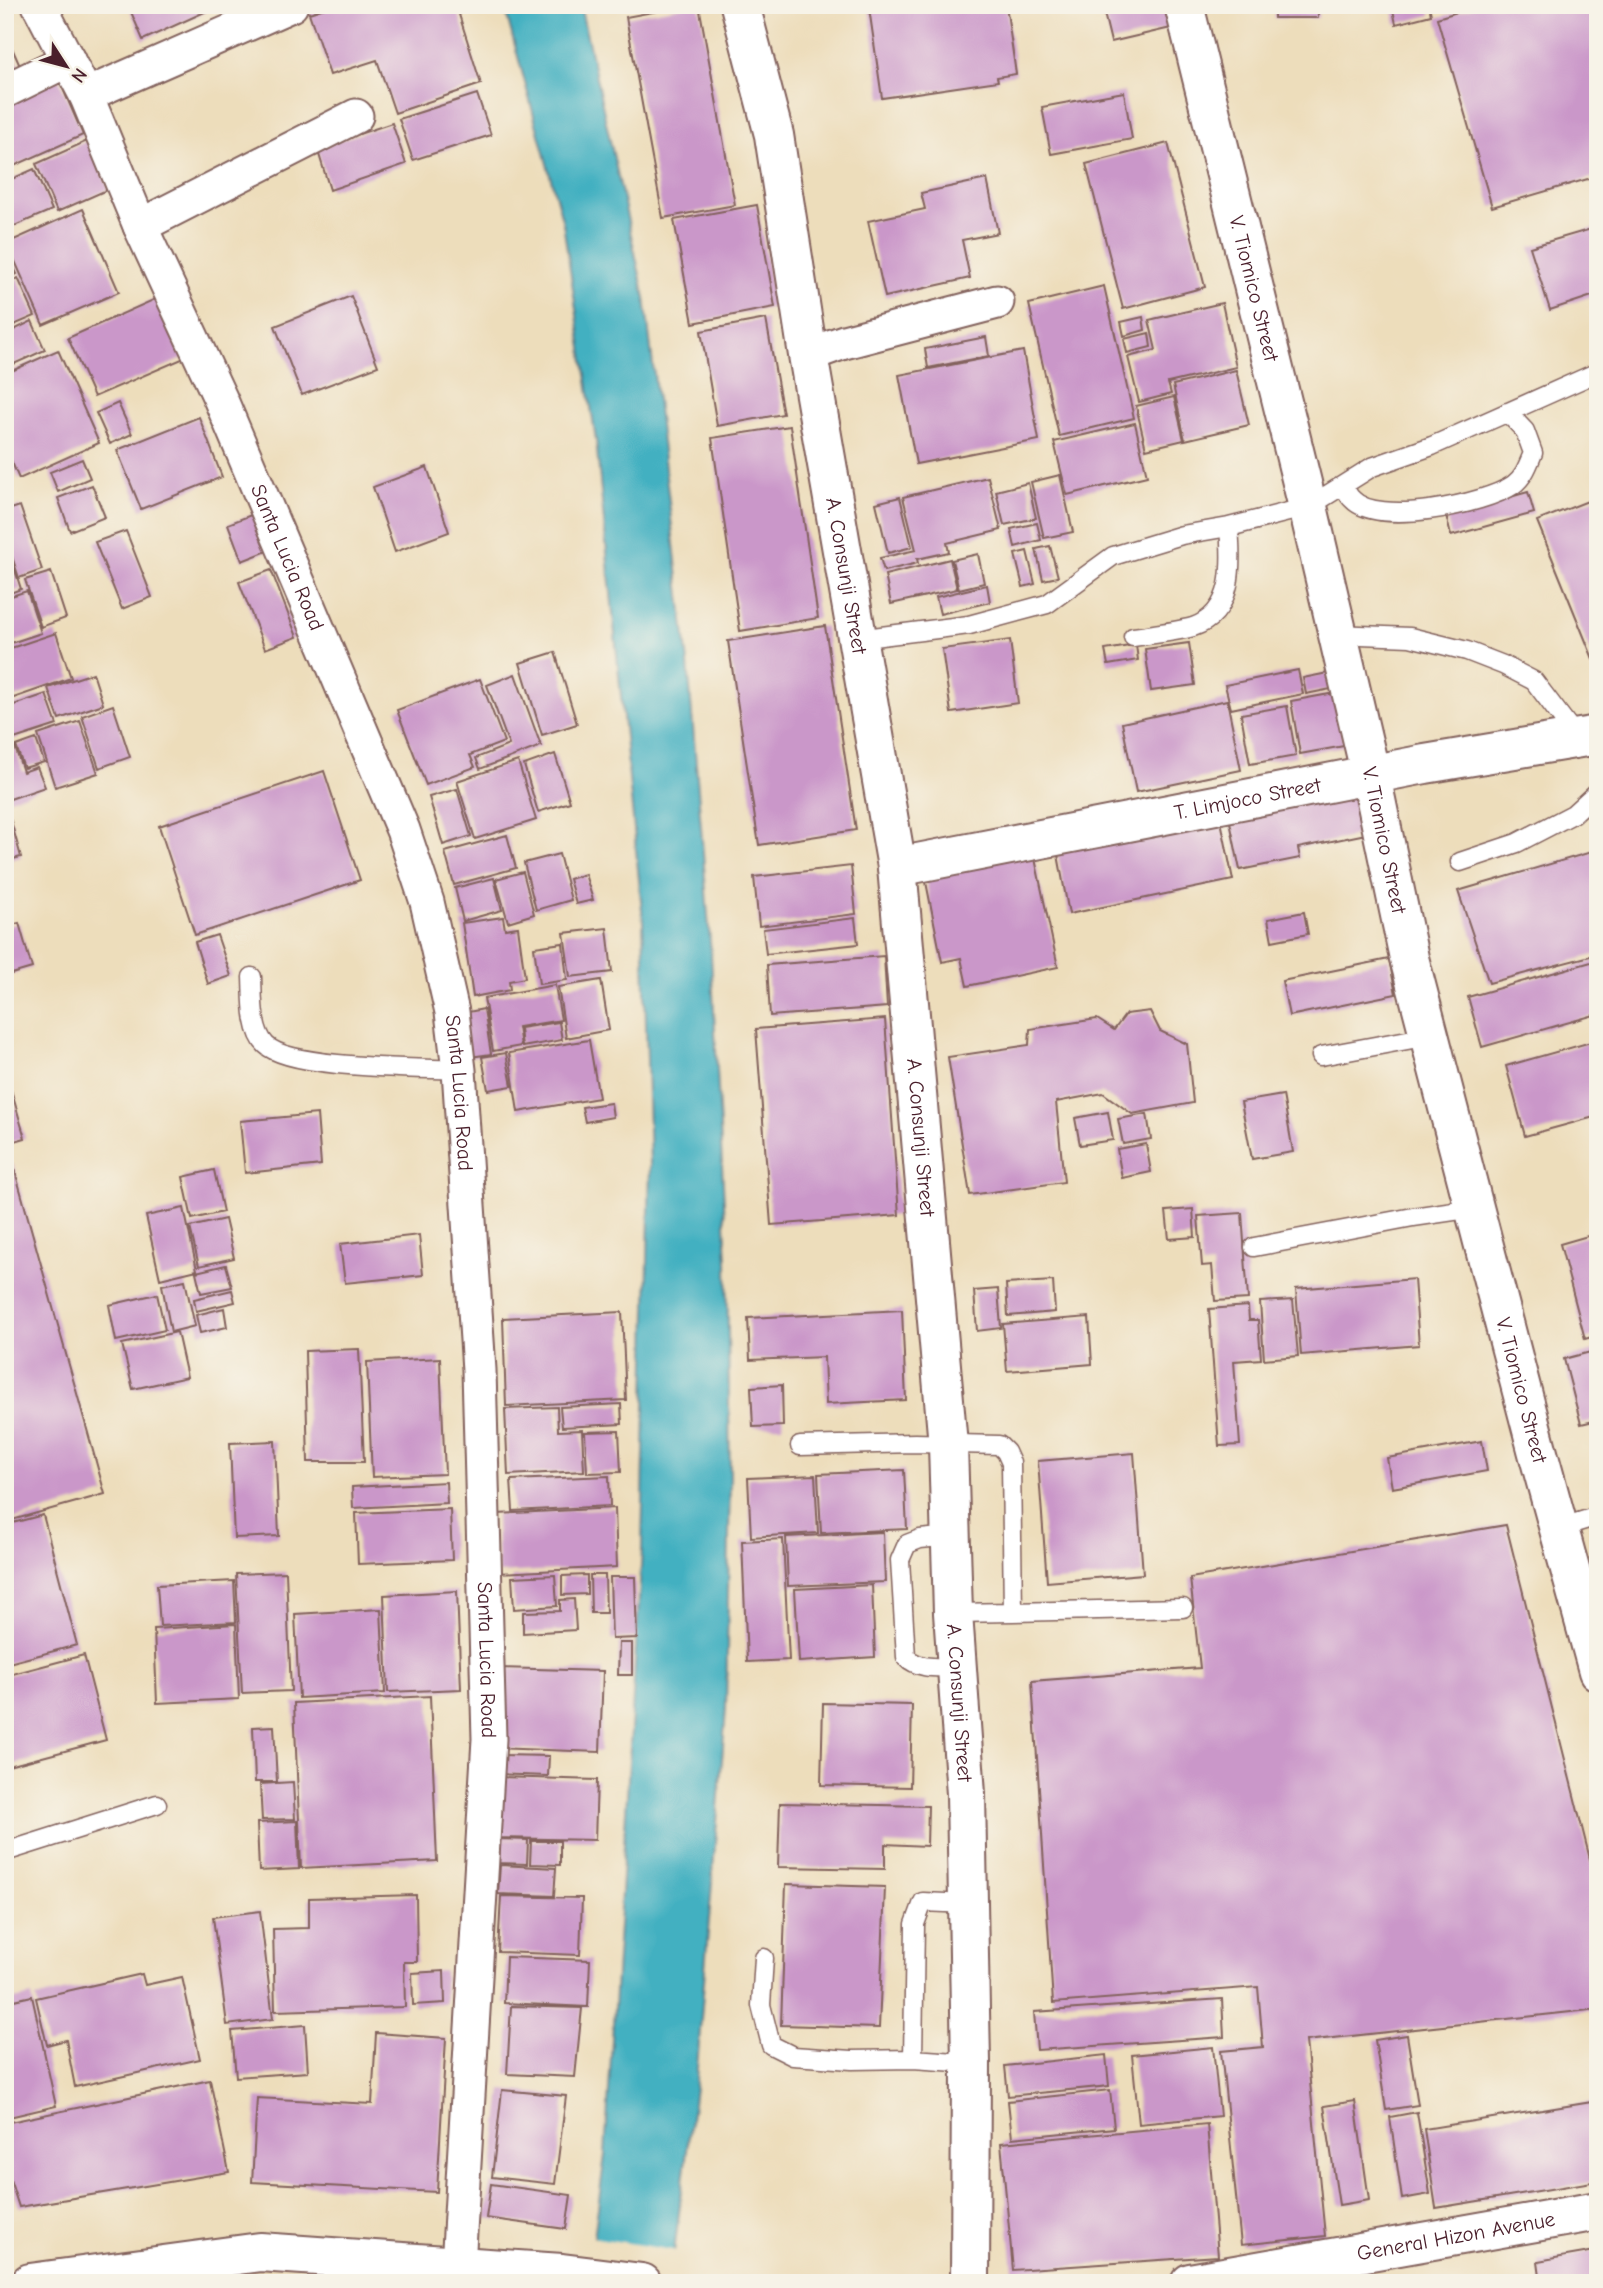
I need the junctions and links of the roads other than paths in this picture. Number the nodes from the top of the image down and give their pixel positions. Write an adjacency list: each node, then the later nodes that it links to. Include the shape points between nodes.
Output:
1 (39, 5): 5 (street, Santa Lucia Road)
2 (291, 5): 7 (street)
3 (740, 5): 11 (main road, A. Consunji Street, via 774,135)
4 (1184, 5): 15 (main road, V. Tiomico Street)
5 (68, 60): 6 (street); 7 (street, Santa Lucia Road)
6 (5, 92)
7 (86, 95): 9 (street, Santa Lucia Road)
8 (356, 116): 9 (street)
9 (140, 226): 28 (street, Santa Lucia Road, via 220,398 403,830 428,902 452,1012)
10 (996, 302): 11 (street)
11 (808, 355): 19 (main road, A. Consunji Street)
12 (1598, 372): 13 (lane)
13 (1507, 412): 14 (lane, via 1372,467); 14 (lane, via 1525,431 1533,453 1526,471 1513,484 1483,499 1390,514 1352,500)
14 (1344, 485): 15 (lane)
15 (1308, 507): 16 (lane); 17 (main road, V. Tiomico Street)
16 (1229, 527): 18 (lane, via 1232,565 1225,597 1216,611 1193,626); 19 (lane, via 1182,535 1113,556 1046,604 969,625)
17 (1336, 634): 20 (lane, via 1410,637 1503,665 1534,681); 21 (main road, V. Tiomico Street)
18 (1133, 637)
19 (857, 639): 24 (main road, A. Consunji Street)
20 (1588, 737): 21 (main road, T. Limjoco Street)
21 (1371, 776): 24 (main road, T. Limjoco Street); 26 (main road, V. Tiomico Street)
22 (1598, 791): 23 (lane, via 1573,814 1517,843)
23 (1460, 862)
24 (897, 867): 31 (main road, A. Consunji Street)
25 (252, 977): 28 (lane, via 255,1024 266,1045 291,1057 350,1066)
26 (1429, 1036): 27 (lane); 29 (main road, V. Tiomico Street)
27 (1321, 1056)
28 (459, 1070): 49 (street, Santa Lucia Road, via 479,1370 489,1739)
29 (1474, 1208): 30 (lane); 34 (main road, V. Tiomico Street)
30 (1254, 1247)
31 (948, 1445): 32 (lane); 35 (main road, A. Consunji Street); 37 (lane, via 999,1446 1011,1463)
32 (800, 1446)
33 (1598, 1516): 34 (lane)
34 (1559, 1528): 39 (main road, V. Tiomico Street)
35 (951, 1536): 38 (main road, A. Consunji Street); 40 (lane, via 907,1545 900,1560 906,1657 913,1664)
36 (1183, 1608): 37 (lane)
37 (1013, 1612): 38 (lane)
38 (953, 1613): 40 (main road, A. Consunji Street)
39 (1591, 1622): 41 (main road, V. Tiomico Street)
40 (957, 1667): 44 (main road, A. Consunji Street)
41 (1598, 1671)
42 (157, 1804): 43 (lane)
43 (5, 1852)
44 (968, 1904): 46 (lane, via 923,1902 915,1924); 47 (main road, A. Consunji Street)
45 (764, 1958): 46 (lane, via 761,2005 771,2045 793,2056)
46 (913, 2059): 47 (lane)
47 (971, 2063): 52 (main road, A. Consunji Street)
48 (1598, 2211): 53 (main road, General Hizon Avenue)
49 (458, 2274): 50 (main road, via 260,2252); 51 (main road, via 562,2273)
50 (30, 2283)
51 (642, 2283)
52 (970, 2283)
53 (1190, 2283)

